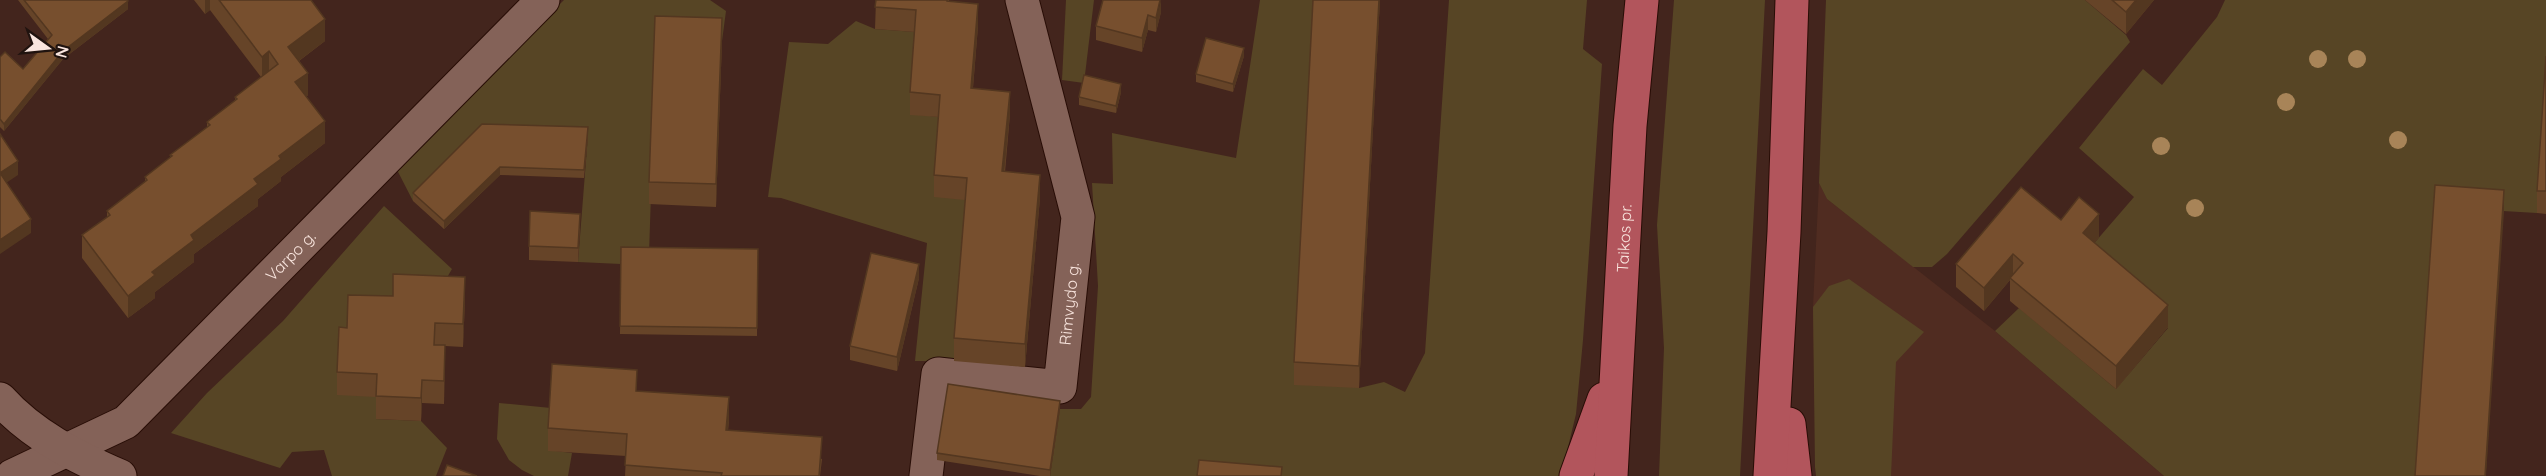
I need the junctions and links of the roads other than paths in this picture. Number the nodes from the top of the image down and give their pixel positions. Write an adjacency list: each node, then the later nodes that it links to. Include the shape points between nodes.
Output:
1 (543, 0): 8 (street, Varpo g., via 126,422)
2 (1022, 0): 11 (street, Rimvydo g., via 1078,217 1060,387 938,374)
3 (1642, 0): 6 (main road, Taikos pr.)
4 (1792, 0): 5 (main road)
5 (1779, 339): 14 (main road); 15 (main road)
6 (1616, 363): 12 (main road); 13 (main road, Taikos pr.)
7 (0, 399): 8 (street, via 16,416)
8 (64, 450): 9 (street, Varpo g.); 10 (street)
9 (12, 476)
10 (120, 476)
11 (926, 476)
12 (1576, 476)
13 (1611, 476)
14 (1770, 476)
15 (1795, 476)

